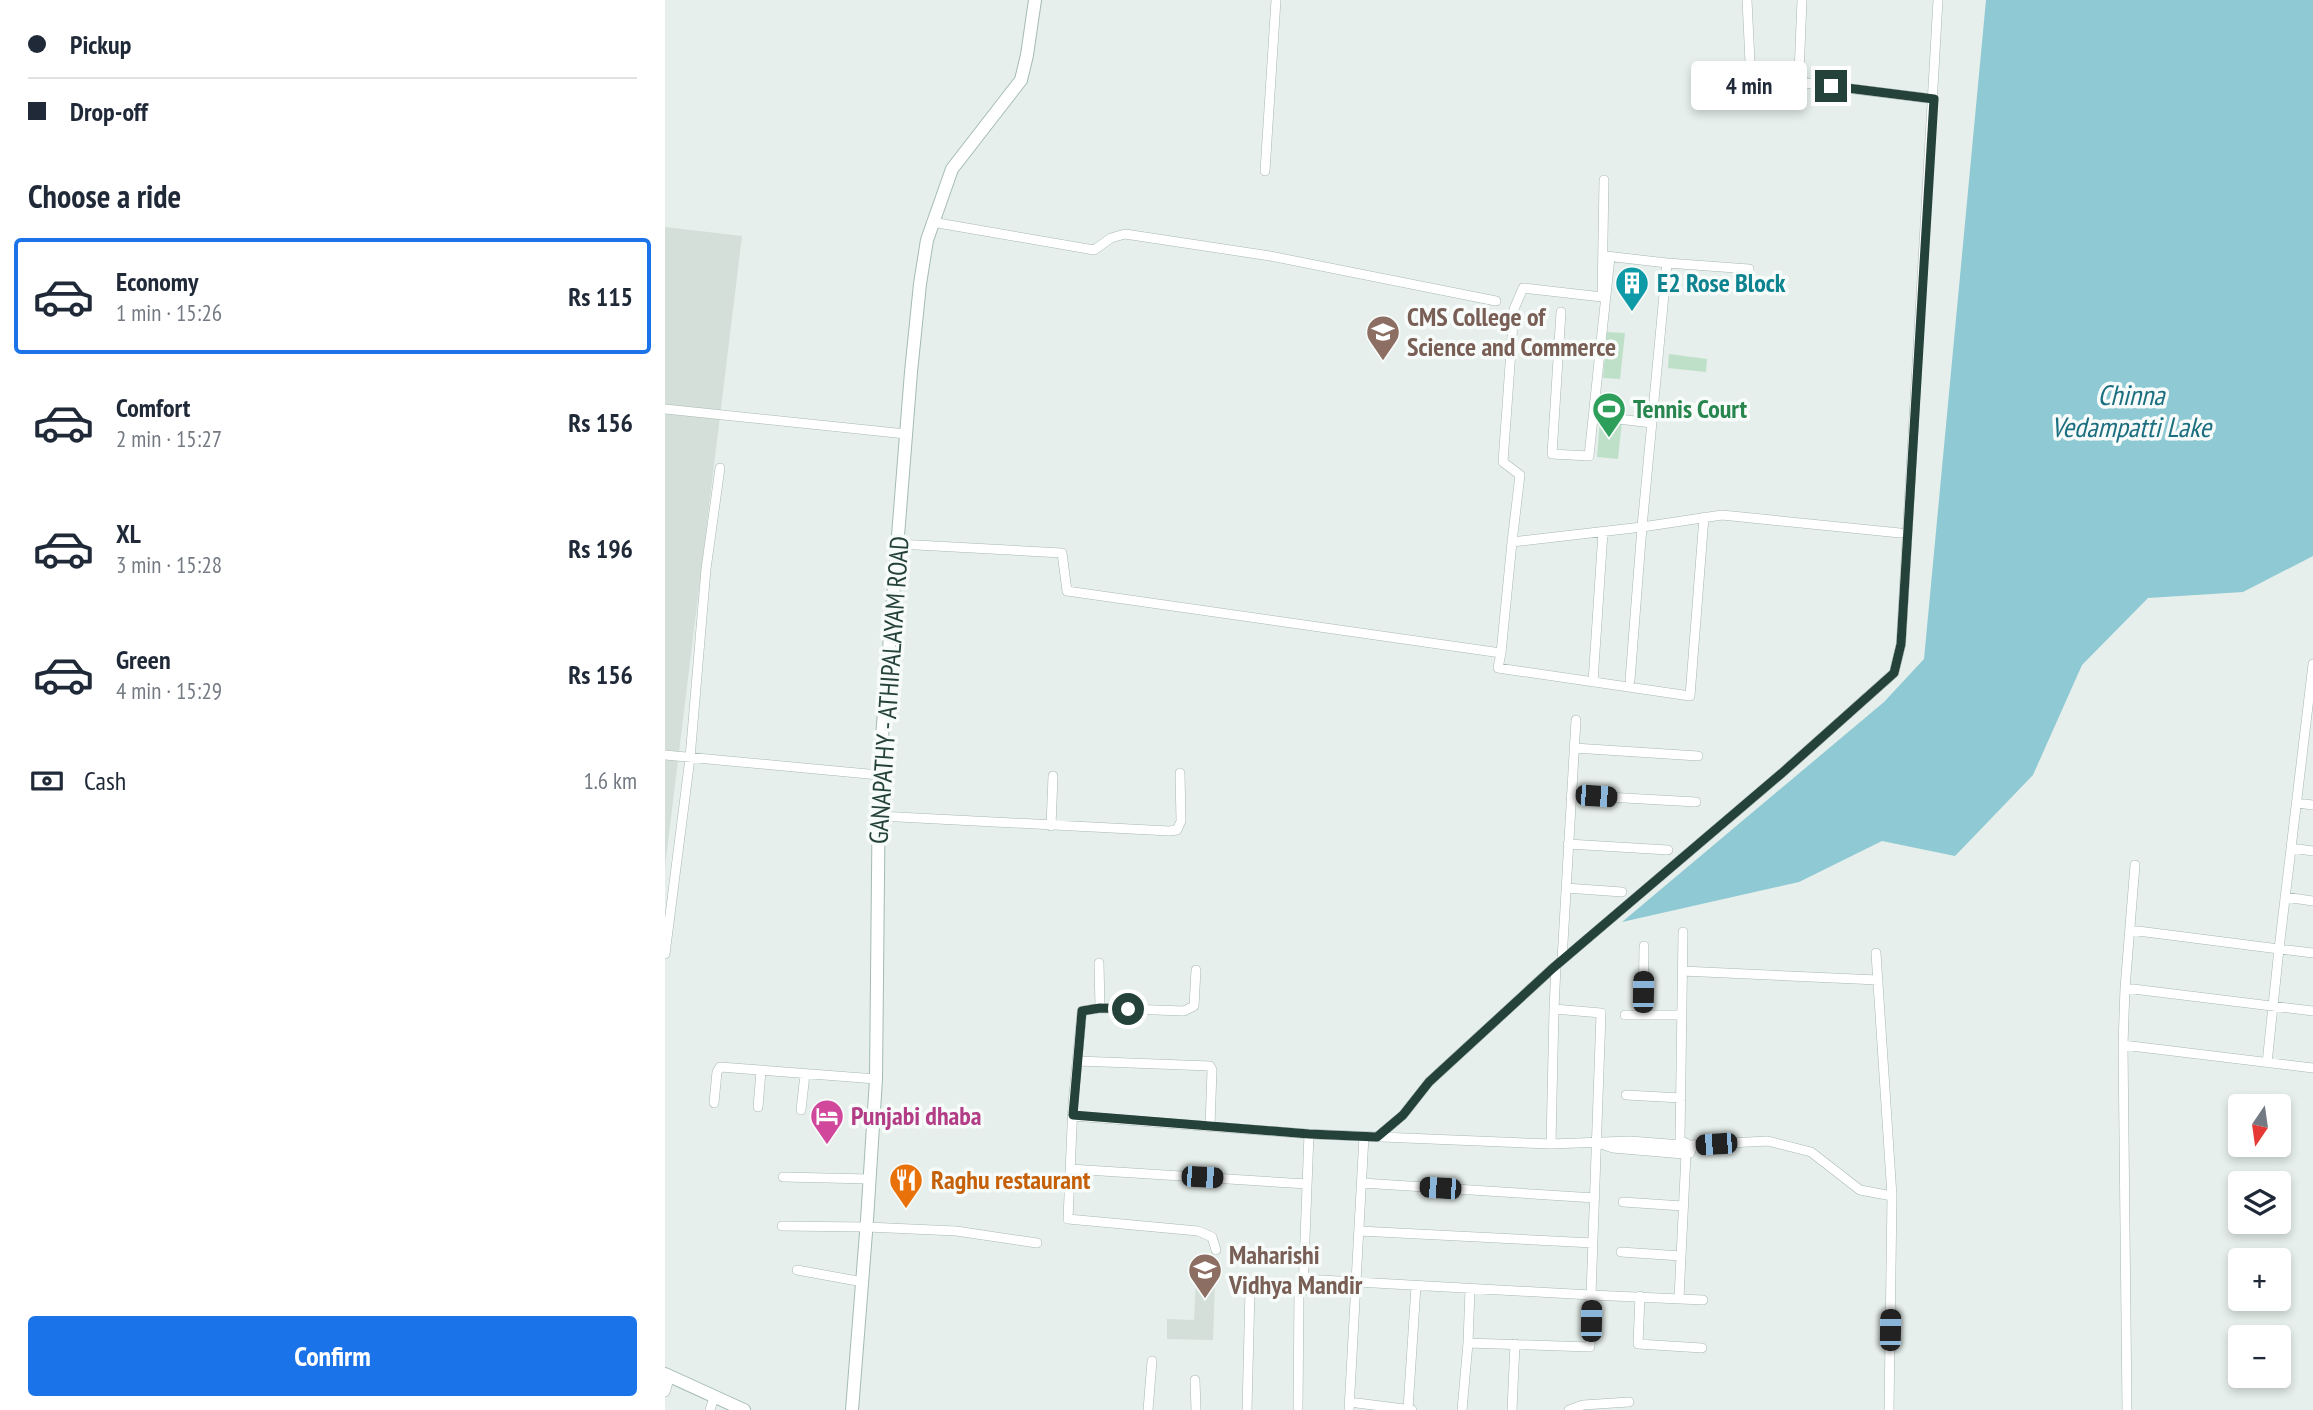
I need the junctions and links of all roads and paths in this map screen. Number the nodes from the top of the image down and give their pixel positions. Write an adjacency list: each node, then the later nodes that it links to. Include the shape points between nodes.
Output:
1 (1035, 0): 10 (main road, GANAPATHY - ATHIPALAYAM ROAD, via 1021,80 952,169)
2 (1276, 0): 8 (street)
3 (1747, 0): 6 (street)
4 (1802, 0): 7 (street, via 1799,73 1805,83)
5 (1938, 0): 7 (street)
6 (1751, 83)
7 (1934, 99): 65 (street, via 1901,644 1894,673)
8 (1265, 171)
9 (1604, 180): 11 (street)
10 (932, 222): 14 (street, via 1094,250 1125,234 1270,256); 19 (main road, GANAPATHY - ATHIPALAYAM ROAD)
11 (1607, 256): 12 (street); 17 (street); 25 (street, via 1602,297 1523,288 1514,309 1503,462 1520,475)
12 (1667, 262): 13 (street); 18 (street)
13 (1749, 269)
14 (1496, 301)
15 (1561, 313): 17 (street, via 1552,454 1589,456)
16 (665, 409): 19 (street)
17 (1593, 416): 18 (street)
18 (1652, 423): 22 (street)
19 (906, 434): 26 (main road, GANAPATHY - ATHIPALAYAM ROAD)
20 (720, 468): 38 (street, via 706,569)
21 (1704, 517): 22 (street); 24 (street, via 1722,514); 30 (street, via 1690,696)
22 (1642, 527): 23 (street); 29 (street)
23 (1604, 532): 25 (street); 30 (street)
24 (1899, 533)
25 (1512, 542): 27 (street)
26 (898, 544): 27 (street, via 1062,553 1067,591); 40 (main road, GANAPATHY - ATHIPALAYAM ROAD)
27 (1501, 653): 30 (street, via 1498,668)
28 (2313, 669): 31 (street)
29 (1630, 680)
30 (1593, 682)
31 (2310, 714): 35 (street)
32 (1576, 720): 33 (street)
33 (1574, 748): 36 (street); 42 (street)
34 (665, 755): 38 (street)
35 (2302, 755): 37 (street); 44 (street)
36 (1698, 756)
37 (2313, 757)
38 (690, 758): 40 (street); 63 (street)
39 (1180, 773): 47 (street, via 1181,821 1177,830)
40 (879, 775): 46 (main road, GANAPATHY - ATHIPALAYAM ROAD)
41 (1053, 776): 47 (street)
42 (1571, 795): 43 (street); 48 (street)
43 (1696, 802)
44 (2297, 803): 45 (street); 49 (street)
45 (2313, 805)
46 (879, 816): 47 (street); 83 (main road, GANAPATHY - ATHIPALAYAM ROAD)
47 (1051, 825)
48 (1568, 844): 50 (street); 53 (street)
49 (2292, 848): 51 (street); 55 (street)
50 (1668, 850)
51 (2313, 851)
52 (2134, 865): 57 (street)
53 (1566, 888): 54 (street); 65 (street)
54 (1622, 892)
55 (2285, 897): 56 (street); 60 (street)
56 (2313, 901)
57 (2130, 930): 60 (street); 69 (street)
58 (1683, 932): 67 (street)
59 (1644, 946): 75 (street)
60 (2279, 949): 62 (street); 70 (street)
61 (1876, 953): 68 (street)
62 (2313, 953)
63 (665, 954)
64 (1099, 963): 71 (street)
65 (1559, 963): 72 (street); 93 (street, via 1429,1082 1403,1115)
66 (1196, 970): 71 (street, via 1194,1006 1184,1010)
67 (1682, 971): 68 (street); 76 (street)
68 (1878, 980): 102 (street)
69 (2125, 988): 70 (street); 77 (street)
70 (2273, 1006): 73 (street); 79 (street)
71 (1100, 1008): 78 (street, via 1082,1011)
72 (1554, 1009): 94 (street, via 1601,1013); 95 (street)
73 (2313, 1011)
74 (1625, 1015): 75 (street)
75 (1643, 1015): 76 (street)
76 (1682, 1015): 85 (street)
77 (2123, 1045): 79 (street); 147 (street)
78 (1077, 1061): 89 (street); 90 (street, via 1210,1066)
79 (2267, 1063): 80 (street)
80 (2313, 1068)
81 (761, 1071): 82 (street); 86 (street, via 720,1067); 87 (street)
82 (805, 1074): 83 (street); 88 (street)
83 (876, 1079): 99 (main road, GANAPATHY - ATHIPALAYAM ROAD)
84 (1626, 1095): 85 (street)
85 (1681, 1098): 96 (street, via 1680,1139)
86 (714, 1103)
87 (758, 1107)
88 (801, 1110)
89 (1073, 1115): 90 (street); 97 (street)
90 (1210, 1126): 91 (street)
91 (1309, 1134): 92 (street); 101 (street)
92 (1364, 1136): 93 (street); 100 (street)
93 (1377, 1137): 95 (street)
94 (1596, 1143): 95 (street); 96 (street, via 1613,1148); 103 (street)
95 (1551, 1144)
96 (1685, 1148): 102 (street, via 1768,1141 1811,1152 1860,1190); 105 (street)
97 (1070, 1169): 101 (street); 111 (street, via 1068,1219 1198,1231 1212,1237)
98 (783, 1177): 99 (street)
99 (870, 1180): 107 (main road, GANAPATHY - ATHIPALAYAM ROAD)
100 (1362, 1183): 103 (street); 108 (street)
101 (1307, 1184): 115 (street)
102 (1892, 1196): 146 (street)
103 (1595, 1198): 109 (street)
104 (1623, 1202): 105 (street)
105 (1683, 1206): 113 (street)
106 (782, 1226): 107 (street)
107 (867, 1227): 110 (street, via 956,1231); 116 (main road, GANAPATHY - ATHIPALAYAM ROAD)
108 (1359, 1231): 109 (street); 117 (street)
109 (1593, 1242): 121 (street)
110 (1037, 1243)
111 (1216, 1250)
112 (1621, 1252): 113 (street)
113 (1681, 1256): 123 (street)
114 (797, 1270): 116 (street)
115 (1304, 1279): 117 (street); 120 (street, via 1303,1291)
116 (863, 1282): 137 (main road, GANAPATHY - ATHIPALAYAM ROAD)
117 (1356, 1283): 118 (street); 134 (street)
118 (1416, 1286): 119 (street); 135 (street)
119 (1470, 1289): 121 (street); 125 (street)
120 (1299, 1291): 140 (street, via 1250,1290); 141 (street)
121 (1591, 1295): 122 (street); 126 (street, via 1590,1347)
122 (1640, 1296): 123 (street); 127 (street, via 1638,1344)
123 (1679, 1298): 124 (street)
124 (1703, 1300)
125 (1468, 1343): 126 (street); 143 (street)
126 (1515, 1344): 144 (street)
127 (1702, 1348)
128 (1152, 1361): 138 (street)
129 (668, 1375): 131 (street); 133 (main road)
130 (1195, 1380): 139 (street)
131 (665, 1392)
132 (1629, 1402): 145 (street)
133 (711, 1404): 136 (main road)
134 (1349, 1406): 135 (street)
135 (1408, 1409): 142 (street)
136 (744, 1410)
137 (852, 1410)
138 (1148, 1410)
139 (1196, 1410)
140 (1247, 1410)
141 (1298, 1410)
142 (1413, 1410)
143 (1462, 1410)
144 (1512, 1410)
145 (1570, 1410)
146 (1889, 1410)
147 (2127, 1410)

